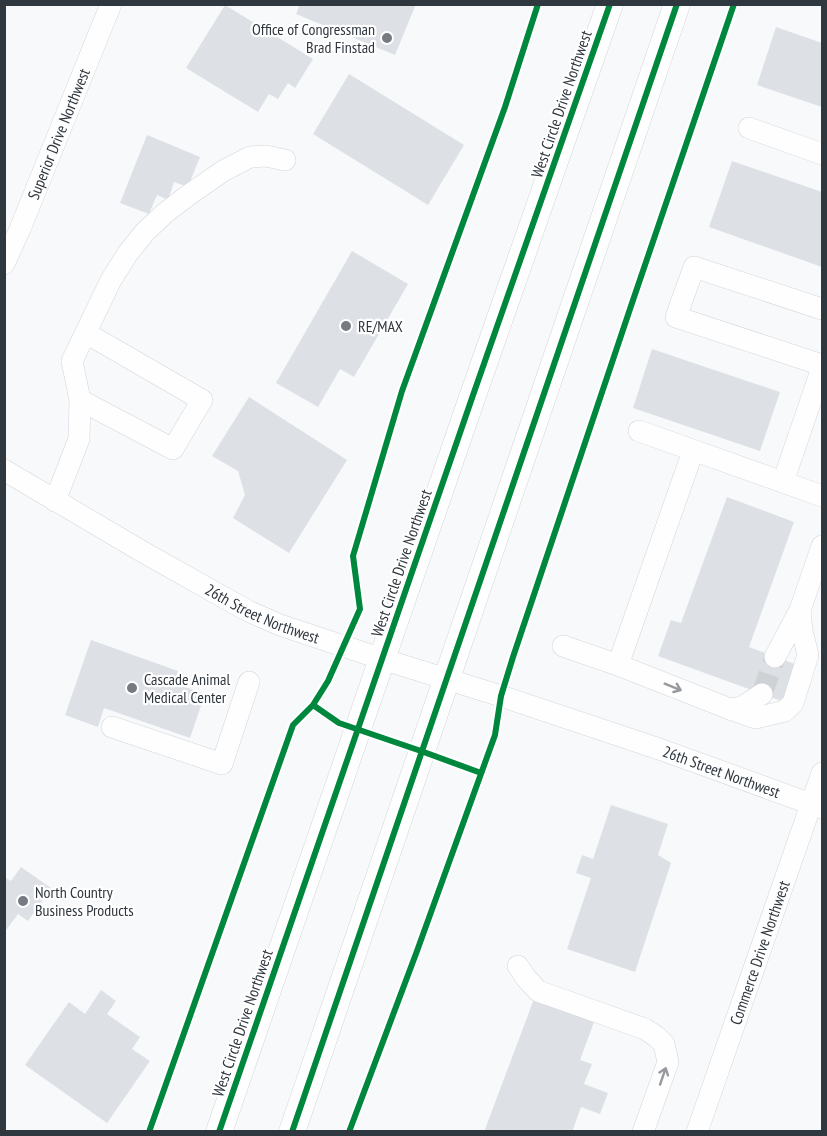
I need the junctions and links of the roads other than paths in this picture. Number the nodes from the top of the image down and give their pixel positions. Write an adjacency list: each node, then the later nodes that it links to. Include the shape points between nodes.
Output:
1 (111, 4): 7 (street, Superior Drive Northwest)
2 (610, 4): 22 (main road, West Circle Drive Northwest)
3 (677, 4): 24 (main road)
4 (749, 128): 5 (street)
5 (822, 154)
6 (285, 160): 9 (street, via 250,157 223,171 165,213 128,253)
7 (4, 264)
8 (822, 309): 10 (street, via 694,267 676,317)
9 (86, 333): 11 (street, via 72,361); 11 (street, via 202,400 173,449)
10 (822, 367): 15 (street)
11 (81, 400): 17 (street, via 79,439)
12 (639, 431): 13 (street)
13 (693, 451): 15 (street); 23 (street)
14 (4, 470): 17 (street, 26th Street Northwest)
15 (783, 483): 16 (street)
16 (822, 496)
17 (56, 501): 22 (street, 26th Street Northwest, via 248,611)
18 (822, 546): 19 (street)
19 (800, 610): 21 (street); 27 (street, via 808,655 793,703 785,711 756,718)
20 (563, 646): 23 (street)
21 (775, 657)
22 (382, 659): 24 (street, 26th Street Northwest); 32 (main road, West Circle Drive Northwest)
23 (618, 665): 27 (street, one-way to 27)
24 (446, 678): 30 (street, 26th Street Northwest); 33 (main road)
25 (249, 682): 28 (street, via 222,764)
26 (762, 694): 27 (street)
27 (730, 709)
28 (112, 727)
29 (822, 773): 30 (street, Commerce Drive Northwest)
30 (817, 806): 35 (street, Commerce Drive Northwest)
31 (518, 966): 34 (street, one-way to 31, via 668,1062 663,1044 645,1029 538,991)
32 (219, 1131)
33 (291, 1131)
34 (643, 1131)
35 (697, 1131)

